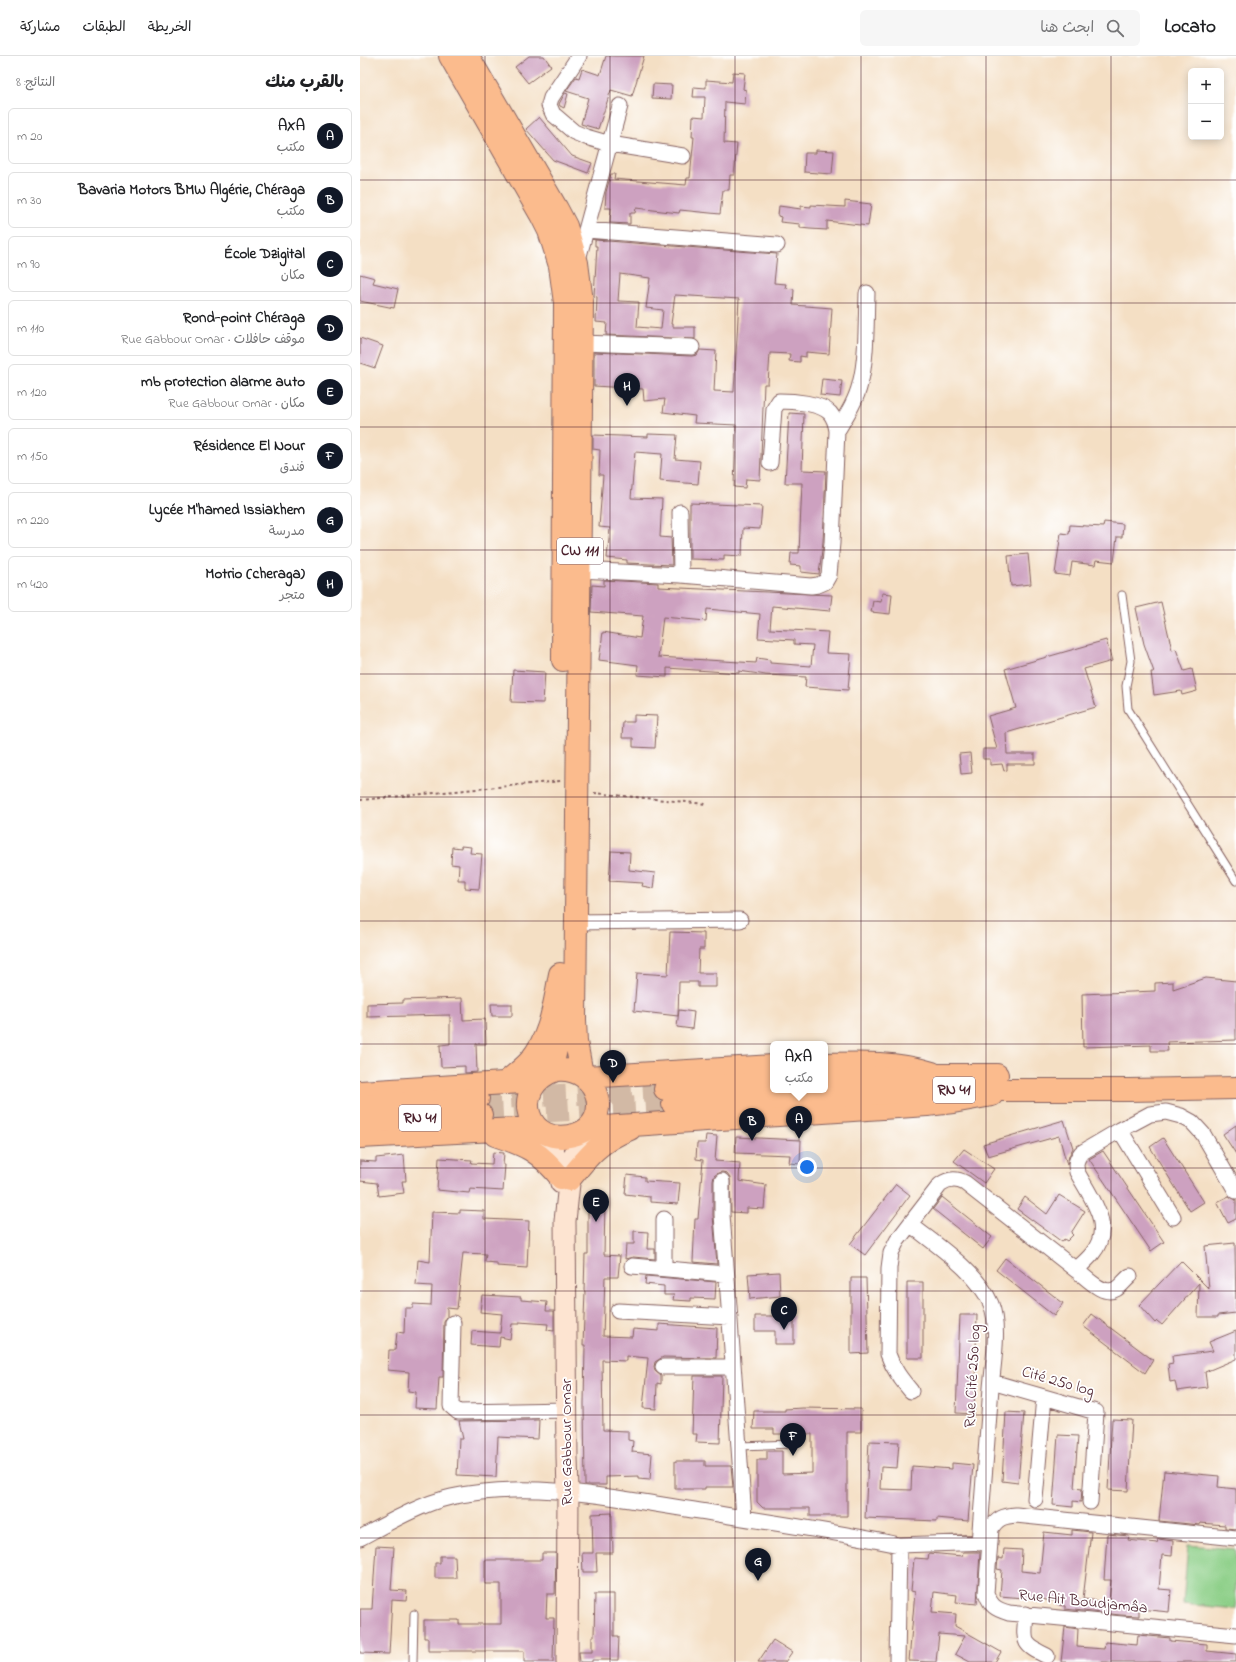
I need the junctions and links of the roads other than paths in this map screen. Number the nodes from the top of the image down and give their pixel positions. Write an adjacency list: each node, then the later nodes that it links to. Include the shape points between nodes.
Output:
1 (450, 56): 9 (main road, CW 111, via 551,237)
2 (468, 56): 9 (main road, CW 111, via 557,209 568,232)
3 (579, 56): 5 (street, via 551,98 550,108 553,114 574,132 597,142)
4 (620, 106): 5 (street)
5 (610, 144): 6 (street); 7 (street)
6 (683, 156)
7 (586, 230): 8 (street); 9 (street)
8 (778, 245)
9 (569, 264): 11 (main road, CW 111, via 582,302); 19 (main road, CW 111, via 565,303)
10 (867, 293): 13 (street, via 860,384)
11 (582, 343): 12 (street); 16 (main road, CW 111)
12 (692, 347)
13 (837, 431): 14 (street, via 832,415 821,407 779,401 774,410); 17 (street, via 832,543 829,575 825,582 804,586)
14 (770, 463)
15 (680, 512): 17 (street)
16 (579, 570): 17 (street); 19 (main road, CW 111)
17 (681, 575)
18 (1122, 595): 20 (lane, via 1131,661 1126,686 1128,709)
19 (570, 786): 22 (main road, CW 111); 23 (main road, CW 111)
20 (1236, 881)
21 (740, 920): 22 (street)
22 (576, 922): 28 (main road, CW 111, via 575,1031 577,1053)
23 (560, 974): 29 (main road, CW 111, via 559,1032 555,1057); 31 (main road, via 551,1022 544,1039 529,1062)
24 (828, 1064): 26 (main road, via 893,1064)
25 (770, 1066): 28 (main road)
26 (937, 1074): 27 (main road, RN 41); 30 (main road, RN 41)
27 (1236, 1074)
28 (584, 1076): 29 (main road, via 569,1070 556,1070); 40 (main road, via 593,1085 598,1107)
29 (543, 1077): 31 (main road); 42 (main road, via 531,1089 528,1099 531,1119)
30 (828, 1080)
31 (505, 1083): 35 (main road)
32 (770, 1083): 34 (main road, RN 41, via 669,1097)
33 (1236, 1088): 34 (main road, RN 41)
34 (1013, 1089): 39 (main road, via 953,1102)
35 (360, 1092)
36 (360, 1106): 37 (main road, RN 41)
37 (481, 1115): 38 (main road, RN 41); 42 (main road); 43 (main road); 44 (main road, via 531,1148)
38 (360, 1122)
39 (643, 1124): 40 (main road); 44 (main road, via 618,1134 599,1146)
40 (588, 1129): 42 (main road, via 566,1137); 44 (main road, Rue Gabbour Omar)
41 (1120, 1130): 46 (street, via 1150,1114 1166,1112 1181,1116 1192,1122 1203,1134); 47 (street); 52 (street, via 1081,1153 1077,1159 1077,1172 1101,1219 1102,1228 1092,1254)
42 (540, 1131): 44 (main road, Rue Gabbour Omar)
43 (360, 1137)
44 (565, 1179): 63 (main road, Rue Gabbour Omar)
45 (722, 1181): 54 (street)
46 (1236, 1191)
47 (1173, 1217)
48 (664, 1219): 51 (street)
49 (910, 1224): 52 (street, via 940,1185 945,1181 960,1180); 60 (street, Rue Cité 250 log, via 959,1262 991,1304 995,1332); 61 (street, via 891,1254 888,1354 898,1376)
50 (632, 1266): 51 (street)
51 (664, 1268): 54 (street, via 725,1274)
52 (1076, 1270): 53 (street, via 1108,1291 1116,1289)
53 (1130, 1276)
54 (727, 1279): 56 (street)
55 (618, 1311): 56 (street)
56 (730, 1317): 58 (street)
57 (453, 1324): 63 (street, via 451,1406 458,1412)
58 (733, 1366): 59 (street); 65 (street)
59 (663, 1367)
60 (992, 1382): 62 (street, Cité 250 log); 72 (street, Rue Cité 250 log)
61 (911, 1391)
62 (1044, 1397): 67 (street); 68 (street, Cité 250 log, via 1096,1412)
63 (567, 1410): 66 (main road, Rue Gabbour Omar)
64 (793, 1444): 65 (lane)
65 (739, 1446): 69 (street)
66 (568, 1491): 69 (street); 70 (street, via 494,1491 450,1497 406,1513); 79 (main road, Rue Gabbour Omar)
67 (1035, 1498)
68 (1090, 1502)
69 (744, 1518): 73 (street)
70 (360, 1538)
71 (1236, 1538): 72 (street, via 1016,1515 1005,1516 995,1521)
72 (984, 1542): 73 (street); 75 (street, Rue Ait Boudjamâa, via 986,1593 990,1603 998,1609)
73 (899, 1545): 80 (street)
74 (414, 1614): 78 (lane)
75 (1026, 1614): 76 (street, Rue Ait Boudjamâa); 77 (street, via 1026,1642 1031,1649)
76 (1236, 1635)
77 (1047, 1656)
78 (413, 1662)
79 (567, 1662)
80 (897, 1662)

